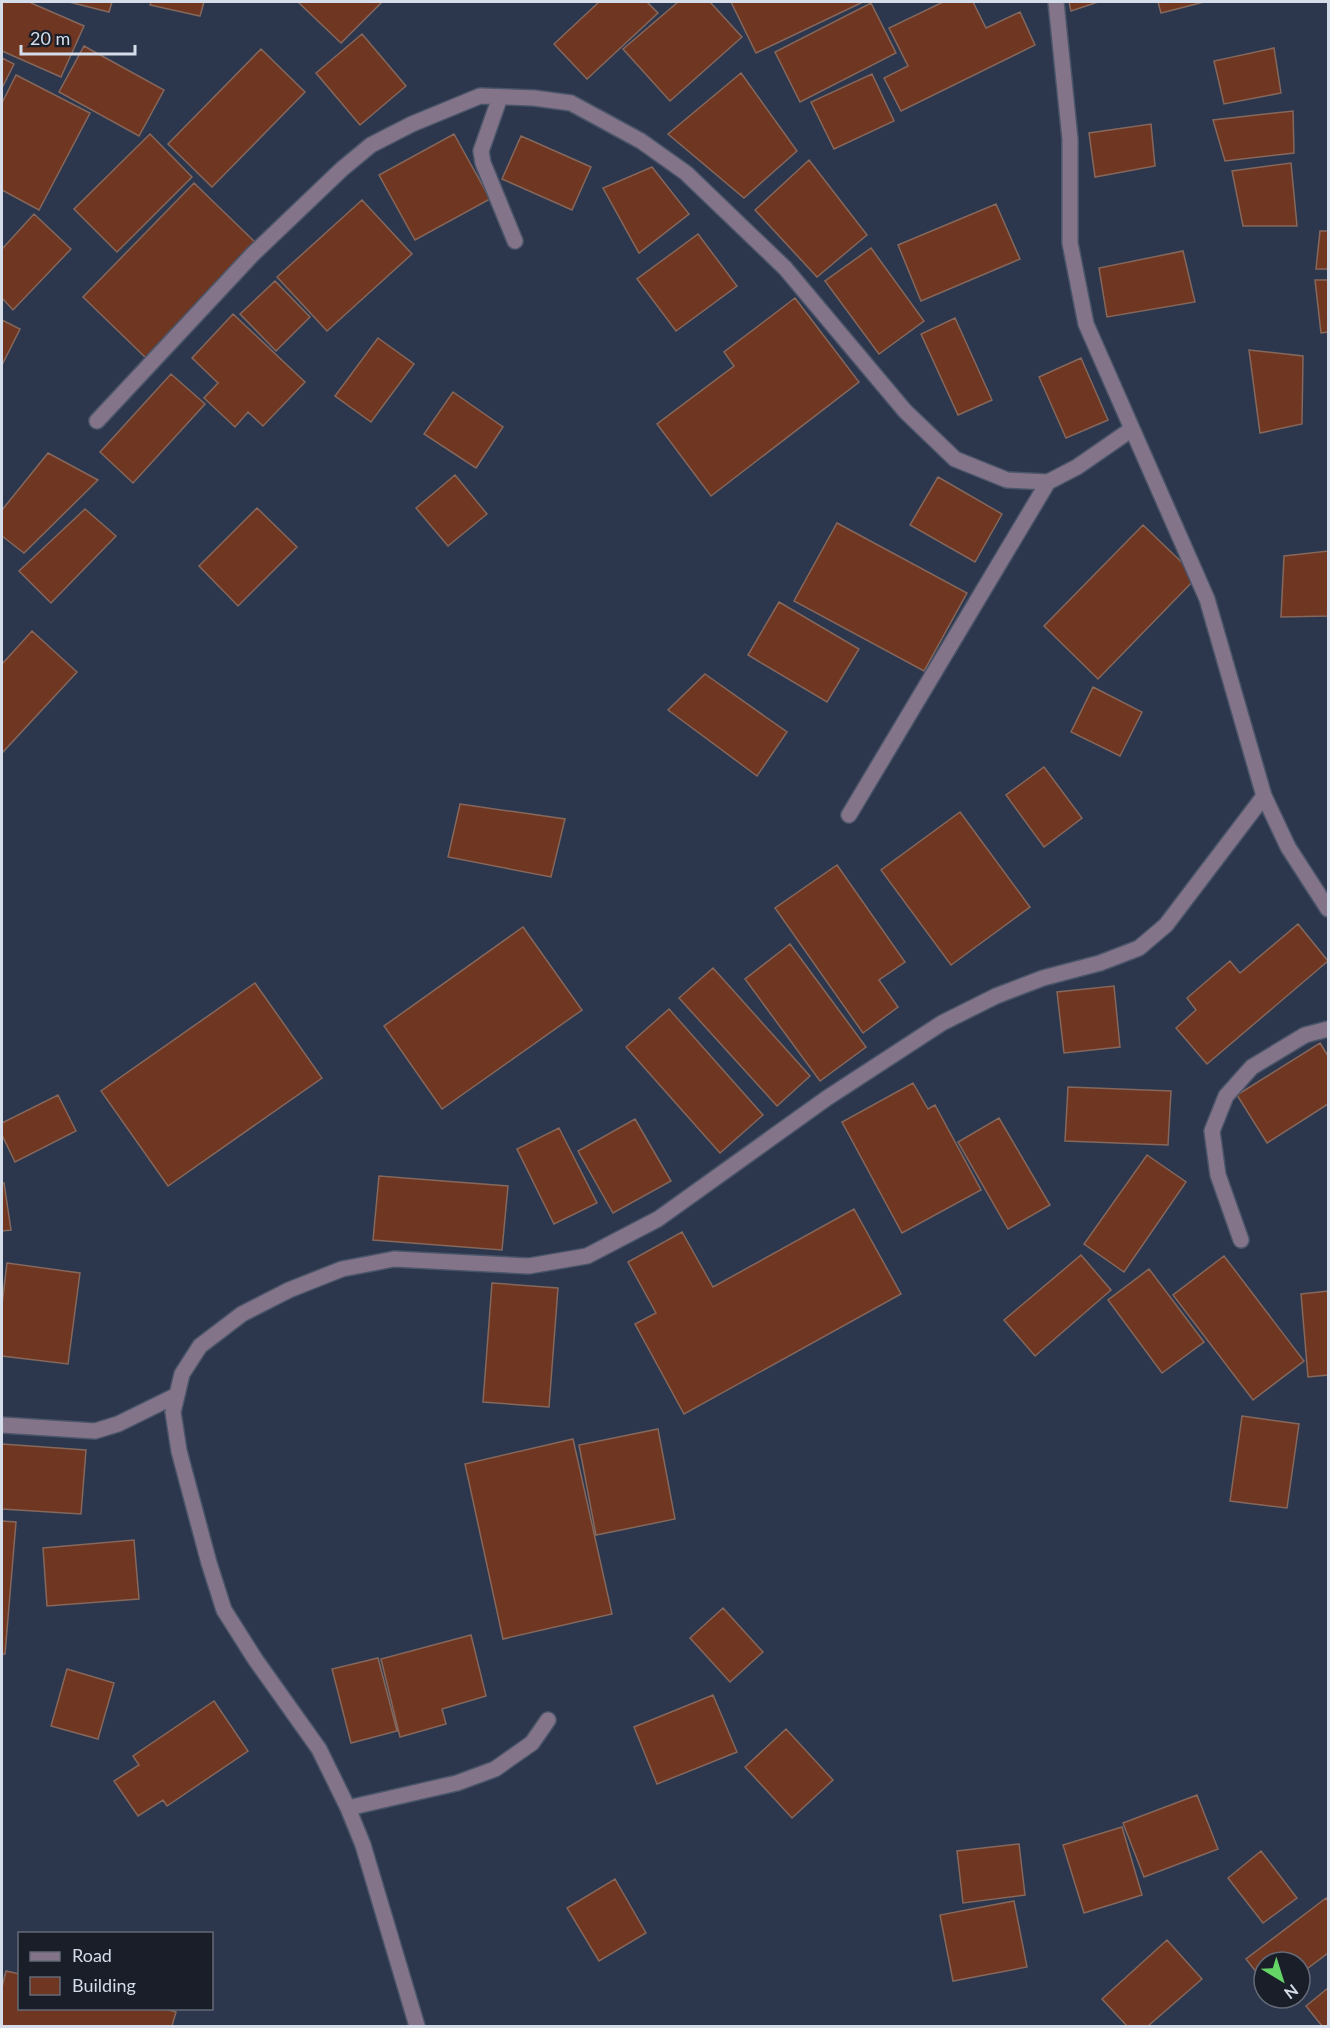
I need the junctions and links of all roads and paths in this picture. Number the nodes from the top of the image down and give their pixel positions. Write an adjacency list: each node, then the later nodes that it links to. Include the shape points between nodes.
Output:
1 (1056, 2): 5 (street, via 1070,139 1070,243 1086,324)
2 (500, 97): 3 (street, via 481,151); 4 (street, via 480,96 371,145 253,254); 6 (street, via 571,103 641,141 686,173 785,268 905,411 955,459 1007,480)
3 (514, 241)
4 (97, 421)
5 (1132, 429): 6 (street); 7 (street, via 1207,599)
6 (1048, 482): 8 (street)
7 (1264, 796): 9 (street, via 1288,847); 12 (street, via 1166,925 1139,948 1043,978 942,1023 827,1098 658,1219 587,1256 529,1266 394,1259 342,1269 242,1314 217,1333 200,1346 182,1374)
8 (849, 815)
9 (1329, 909)
10 (1329, 1029): 11 (street, via 1305,1035 1252,1067 1226,1096 1212,1131 1218,1175)
11 (1241, 1240)
12 (177, 1395): 13 (street, via 118,1425 95,1431); 15 (street, via 173,1412 179,1451 224,1610 319,1749)
13 (2, 1425)
14 (548, 1720): 15 (street, via 532,1743 495,1769 457,1783)
15 (348, 1808): 16 (street, via 363,1845)
16 (417, 2026)

